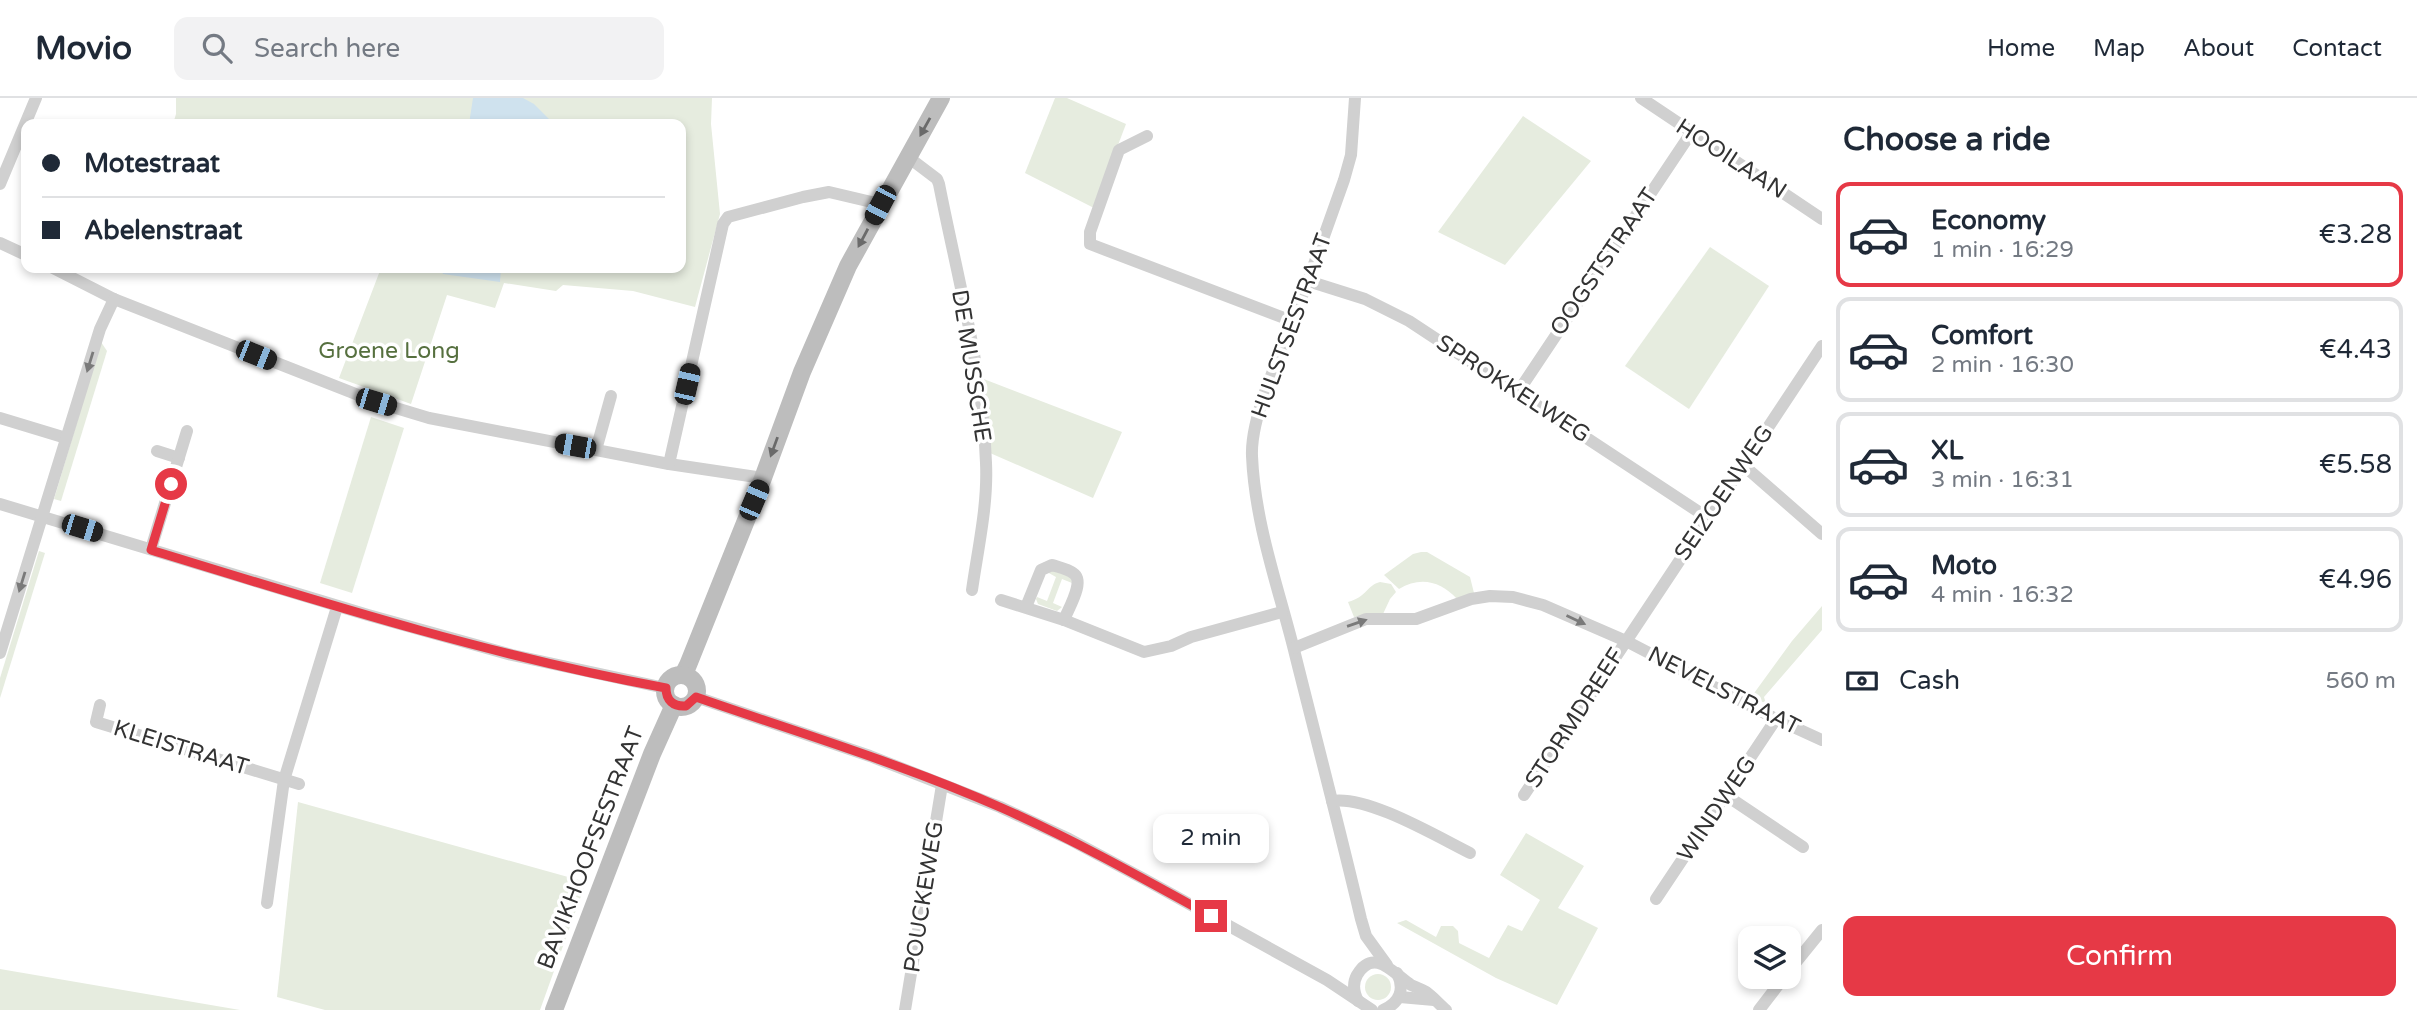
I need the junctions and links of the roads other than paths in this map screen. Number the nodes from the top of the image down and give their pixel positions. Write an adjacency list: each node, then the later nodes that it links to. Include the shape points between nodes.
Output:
1 (36, 98): 5 (street)
2 (941, 98): 9 (street, one-way to 9)
3 (1355, 98): 16 (street, HULSTSESTRAAT, via 1351,155)
4 (1641, 98): 6 (street, HOOILAAN)
5 (27, 119)
6 (1690, 133): 12 (street, HOOILAAN); 20 (street, OOGSTSTRAAT)
7 (21, 134): 10 (street)
8 (1147, 136): 18 (street, via 1119,150 1090,232 1090,244)
9 (908, 157): 11 (street); 36 (street, DE MUSSCHE, via 939,184 978,386 986,464)
10 (0, 184)
11 (880, 205): 28 (street, via 829,192 728,217); 30 (street, one-way to 30, via 802,372)
12 (1822, 219)
13 (0, 243): 14 (street)
14 (21, 253)
15 (63, 273): 17 (street)
16 (1308, 281): 18 (street, HULSTSESTRAAT); 20 (street, SPROKKELWEG, via 1365,299 1409,321)
17 (114, 299): 24 (street, one-way to 24); 25 (street, via 384,404 429,418)
18 (1292, 321): 40 (street, HULSTSESTRAAT, via 1260,406 1252,454)
19 (1822, 346): 29 (street, SEIZOENWEG)
20 (1518, 392): 33 (street, SPROKKELWEG)
21 (611, 396): 25 (street)
22 (0, 418): 24 (street)
23 (187, 431): 27 (street)
24 (66, 438): 32 (street)
25 (596, 450): 28 (street)
26 (157, 451): 27 (street)
27 (179, 458): 35 (street)
28 (669, 464): 30 (street)
29 (1743, 465): 33 (street, SEIZOENWEG); 34 (street)
30 (763, 478): 45 (street)
31 (0, 504): 32 (street)
32 (42, 517): 35 (street); 44 (street, one-way to 44)
33 (1708, 518): 42 (street, SEIZOENWEG)
34 (1822, 534)
35 (151, 550): 38 (street)
36 (972, 590)
37 (1001, 600): 39 (street)
38 (337, 607): 46 (street, via 512,655); 52 (street)
39 (1026, 607): 41 (street); 41 (street, via 1041,570 1052,565 1078,579)
40 (1282, 612): 41 (street, via 1144,652); 43 (street, HULSTSESTRAAT)
41 (1064, 620)
42 (1626, 640): 43 (street, NEVELSTRAAT, one-way to 42, via 1366,619 1416,619 1490,596 1543,605); 50 (street, NEVELSTRAAT); 55 (street, STORMDREEF)
43 (1294, 648): 57 (street, HULSTSESTRAAT)
44 (0, 653)
45 (683, 675): 46 (street, via 672,678); 47 (street, via 695,683)
46 (666, 688): 49 (street)
47 (696, 697): 49 (street, via 686,706); 54 (street)
48 (100, 705): 52 (street, KLEISTRAAT, via 96,722)
49 (674, 705): 72 (street, BAVIKHOOFSESTRAAT)
50 (1776, 719): 51 (street, NEVELSTRAAT); 56 (street, WINDWEG)
51 (1822, 740)
52 (284, 780): 53 (street); 61 (street)
53 (299, 785)
54 (942, 785): 67 (street, via 1069,839); 73 (street, POUCKEWEG)
55 (1524, 795)
56 (1727, 796): 58 (street); 60 (street, WINDWEG)
57 (1332, 801): 59 (street, via 1346,798 1386,812); 63 (street, HULSTSESTRAAT)
58 (1803, 847)
59 (1470, 853)
60 (1656, 899)
61 (267, 903)
62 (1820, 935): 64 (street)
63 (1366, 936): 65 (street, HULSTSESTRAAT); 66 (street, HULSTSESTRAAT)
64 (1801, 957)
65 (1392, 969): 66 (street, via 1375,963); 69 (street); 70 (street, via 1401,984)
66 (1360, 973): 67 (street); 71 (street, HULSTSESTRAAT, via 1354,990)
67 (1327, 980): 71 (street)
68 (1775, 989): 75 (street)
69 (1434, 1000): 70 (street); 74 (street)
70 (1391, 1006)
71 (1367, 1007)
72 (554, 1010)
73 (905, 1010)
74 (1446, 1010)
75 (1759, 1010)

